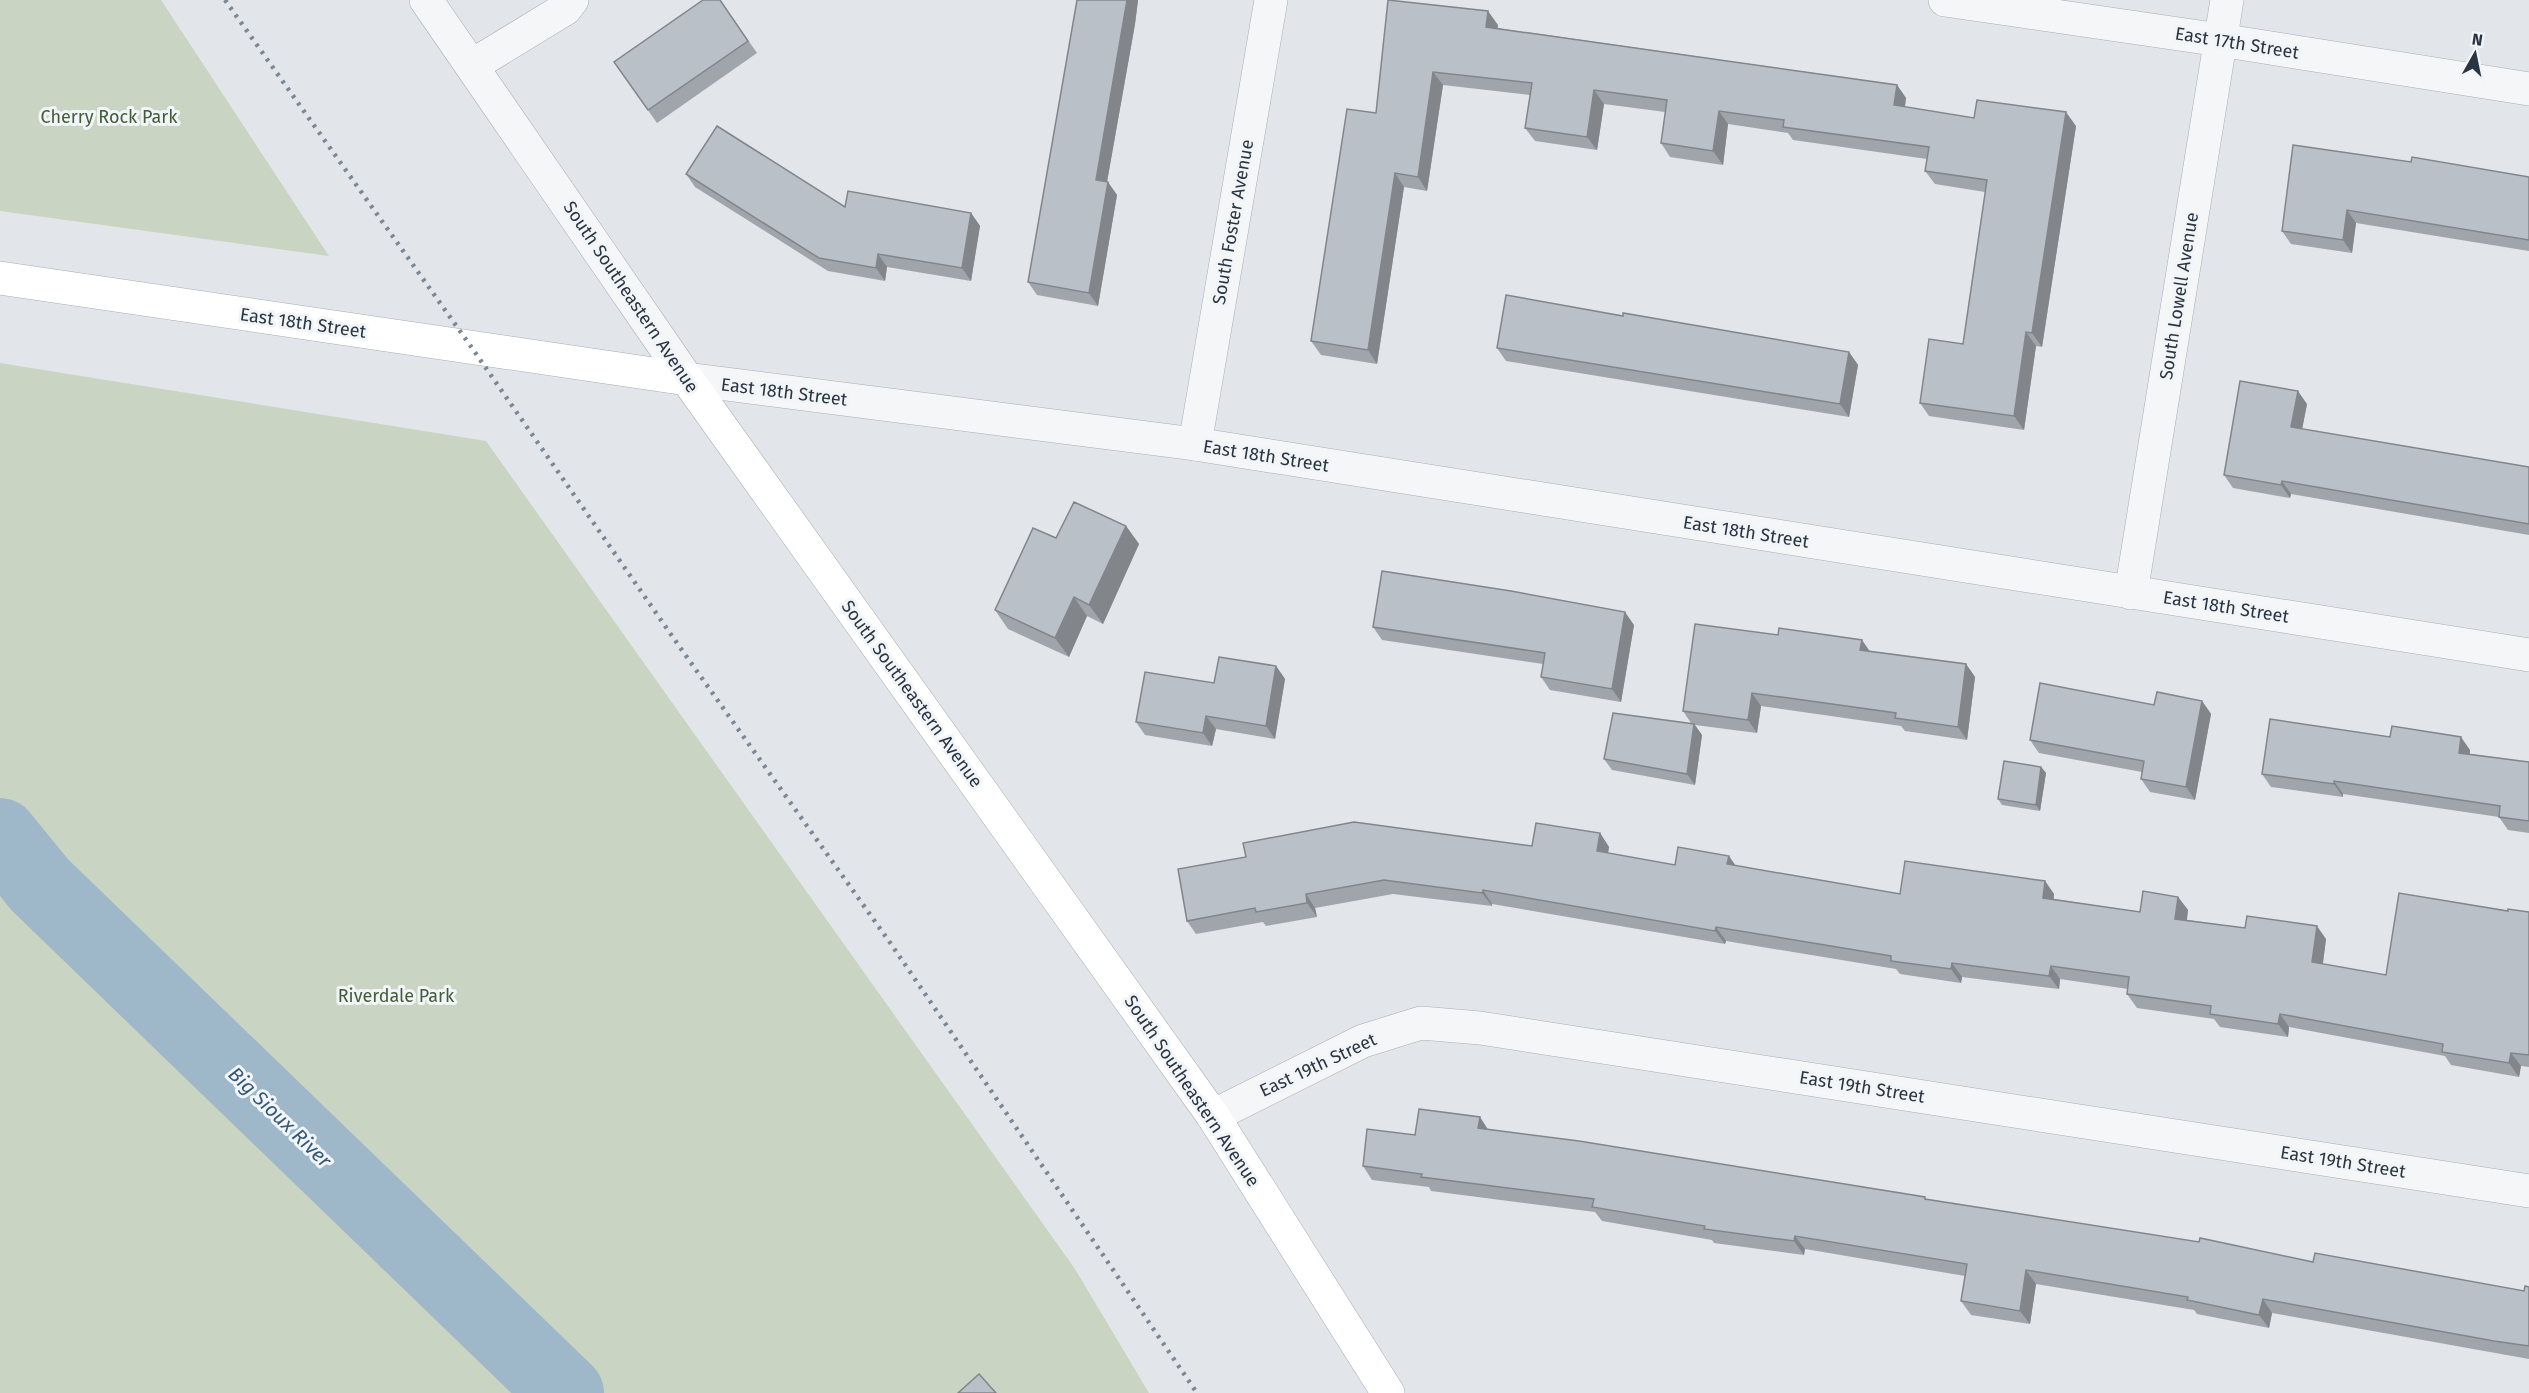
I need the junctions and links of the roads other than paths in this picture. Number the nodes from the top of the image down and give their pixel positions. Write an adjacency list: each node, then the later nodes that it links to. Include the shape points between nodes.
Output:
1 (426, 0): 7 (street, South Southeastern Avenue)
2 (572, 0): 7 (street, via 565,9)
3 (1271, 0): 11 (street, South Foster Avenue)
4 (1945, 0): 6 (street, East 17th Street)
5 (2227, 0): 6 (street, South Lowell Avenue)
6 (2220, 40): 8 (street, East 17th Street); 12 (street, South Lowell Avenue)
7 (473, 65): 10 (street, South Southeastern Avenue)
8 (2529, 89)
9 (0, 278): 10 (main road, East 18th Street)
10 (687, 379): 11 (street, East 18th Street); 14 (main road, South Southeastern Avenue)
11 (1194, 444): 12 (street, East 18th Street)
12 (2131, 593): 13 (street, East 18th Street)
13 (2529, 655)
14 (1213, 1116): 15 (street, East 19th Street, via 1363,1041 1421,1023 1480,1028); 16 (main road, South Southeastern Avenue)
15 (2529, 1191)
16 (1388, 1393)

